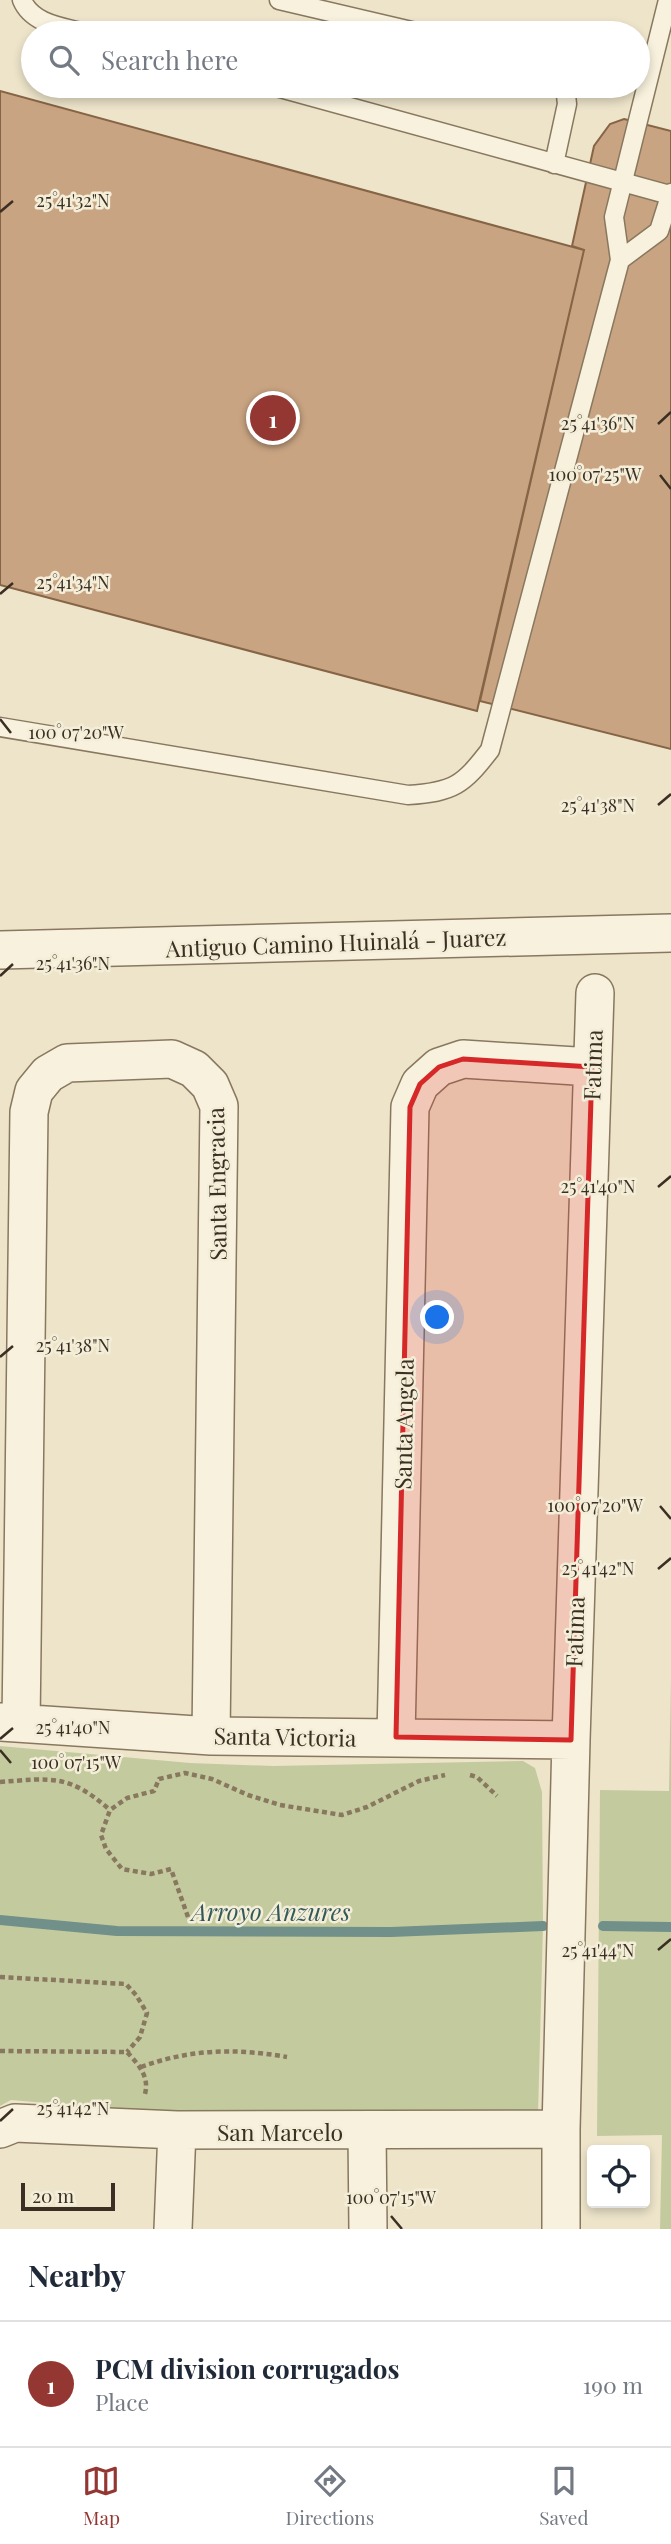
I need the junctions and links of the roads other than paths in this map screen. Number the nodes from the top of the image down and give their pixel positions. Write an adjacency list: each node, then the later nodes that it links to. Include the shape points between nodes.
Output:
1 (22, 0): 4 (lane)
2 (279, 0): 5 (lane)
3 (668, 0): 6 (lane)
4 (40, 21)
5 (369, 21)
6 (650, 71)
7 (316, 98): 10 (lane)
8 (566, 98): 10 (lane)
9 (643, 98): 11 (lane)
10 (554, 164): 11 (lane)
11 (622, 182): 12 (lane); 13 (lane, via 614,217)
12 (671, 194): 13 (lane, via 659,231)
13 (620, 260): 14 (lane, via 491,750 469,777 439,793 408,795)
14 (0, 727)
15 (671, 933): 16 (street, Antiguo Camino Huinalá - Juarez)
16 (0, 950)
17 (595, 993): 18 (street, Fatima)
18 (592, 1067): 21 (street, Santa Angela, via 463,1059 439,1067 420,1084 410,1107); 22 (street, Fatima)
19 (11, 1723): 20 (street, Santa Victoria); 20 (street, Santa Engracia, via 29,1112 34,1091 48,1074 67,1063 172,1059 194,1069 210,1084 219,1106)
20 (211, 1735): 21 (street, Santa Victoria)
21 (396, 1737): 22 (street, Santa Victoria)
22 (570, 1740): 24 (street, Fatima)
23 (0, 2129): 25 (street, San Marcelo, via 15,2123)
24 (561, 2129): 26 (street, San Marcelo); 29 (street, Fatima)
25 (177, 2130): 26 (street, San Marcelo); 27 (street)
26 (367, 2131): 28 (street)
27 (173, 2229)
28 (368, 2229)
29 (561, 2229)

